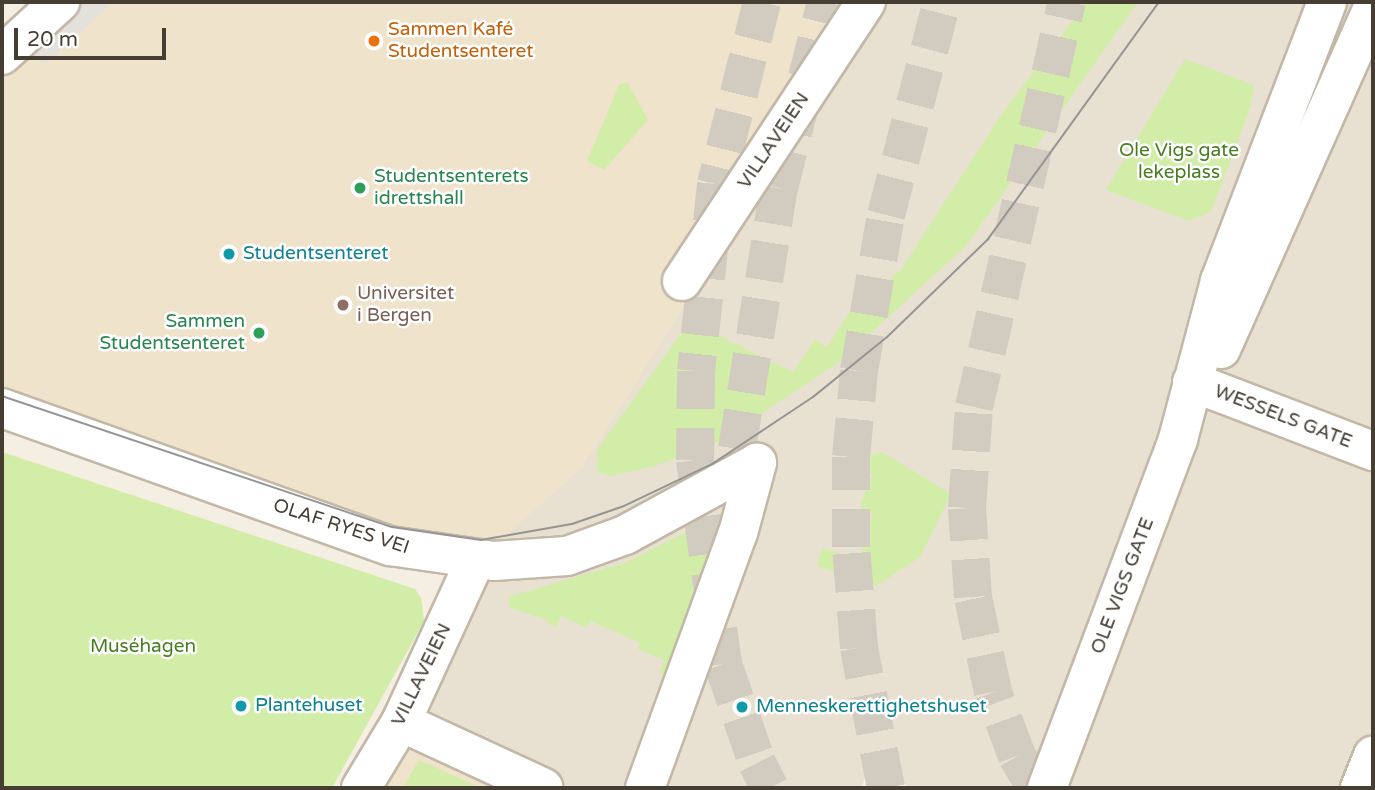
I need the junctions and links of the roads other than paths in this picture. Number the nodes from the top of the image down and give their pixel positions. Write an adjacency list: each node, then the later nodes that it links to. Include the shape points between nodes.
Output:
1 (60, 2): 5 (street)
2 (866, 2): 6 (street, VILLAVEIEN)
3 (1327, 2): 7 (street, OLE VIGS GATE, via 1220,281)
4 (1373, 8): 7 (street, OLE VIGS GATE, via 1221,348)
5 (2, 55)
6 (682, 281)
7 (1192, 382): 9 (street, WESSELS GATE); 16 (street, OLE VIGS GATE, via 1174,451)
8 (2, 408): 10 (street, OLAF RYES VEI, via 390,546)
9 (1373, 451)
10 (476, 559): 11 (street, VILLAVEIEN); 15 (street, OLAF RYES VEI, via 567,556 625,535 757,463 738,533)
11 (401, 722): 13 (street, VILLAVEIEN); 14 (street)
12 (1373, 756): 17 (street)
13 (361, 788)
14 (544, 788)
15 (645, 788)
16 (1047, 788)
17 (1360, 788)

